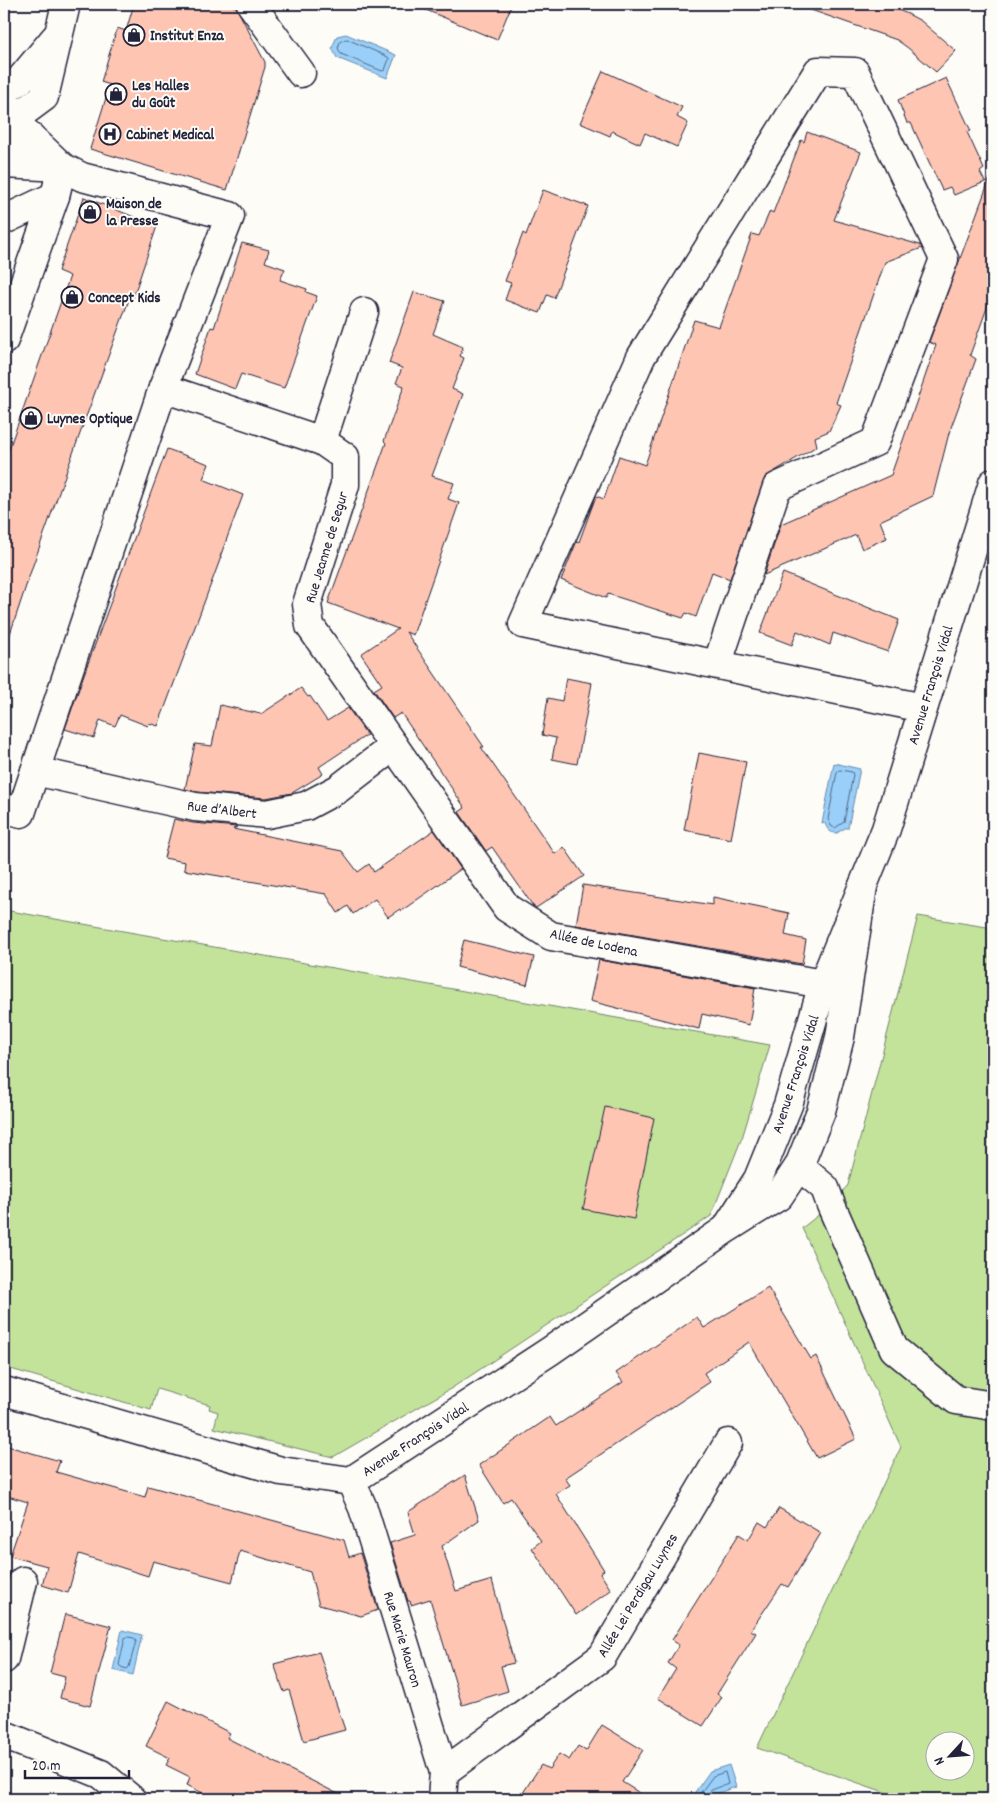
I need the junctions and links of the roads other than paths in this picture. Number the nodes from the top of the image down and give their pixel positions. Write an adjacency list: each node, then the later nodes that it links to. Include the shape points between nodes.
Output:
1 (66, 4): 3 (street)
2 (251, 4): 4 (street)
3 (58, 35): 5 (street, via 20,80); 6 (street, via 44,97)
4 (301, 73)
5 (4, 92): 6 (street, via 12,103)
6 (17, 121): 7 (street, via 15,140); 9 (street)
7 (4, 157)
8 (4, 164): 9 (street)
9 (62, 168): 10 (street); 14 (street, via 82,177 230,216)
10 (55, 196): 11 (street); 13 (street)
11 (4, 220)
12 (364, 312): 15 (street)
13 (4, 340)
14 (163, 388): 15 (street, Rue Jeanne de Segur); 20 (street)
15 (322, 441): 19 (street, Rue Jeanne de Segur, via 345,457 346,485 307,604 310,626)
16 (993, 483): 18 (street, Avenue François Vidal)
17 (717, 665): 17 (street, via 523,624 641,357 818,71 855,72 944,259 875,442 777,487); 18 (street)
18 (923, 708): 22 (street, Avenue François Vidal, via 886,829)
19 (394, 746): 20 (street, Rue d’Albert, via 338,789 306,806 267,814 195,807); 23 (street, Allée de Lodena, via 507,908 551,936)
20 (35, 771): 21 (street, via 21,814)
21 (4, 808)
22 (864, 886): 23 (street, Avenue François Vidal); 24 (street, Avenue François Vidal, via 840,1037 821,1110)
23 (823, 984): 25 (street, Avenue François Vidal, via 788,1105 758,1179)
24 (799, 1166): 25 (street, Avenue François Vidal, via 779,1196); 27 (street, via 825,1188 894,1349 956,1400)
25 (726, 1229): 29 (street, Avenue François Vidal, via 525,1368)
26 (4, 1391): 29 (street, Avenue François Vidal, via 281,1471)
27 (993, 1406)
28 (728, 1443): 33 (street, Allée Lei Perdigau Luynes, via 602,1657)
29 (351, 1481): 33 (street, Rue Marie Mauron, via 363,1508)
30 (23, 1581): 31 (street)
31 (4, 1659)
32 (4, 1735): 34 (street, via 101,1774)
33 (444, 1772): 35 (street, Rue Marie Mauron)
34 (131, 1799)
35 (442, 1799)

